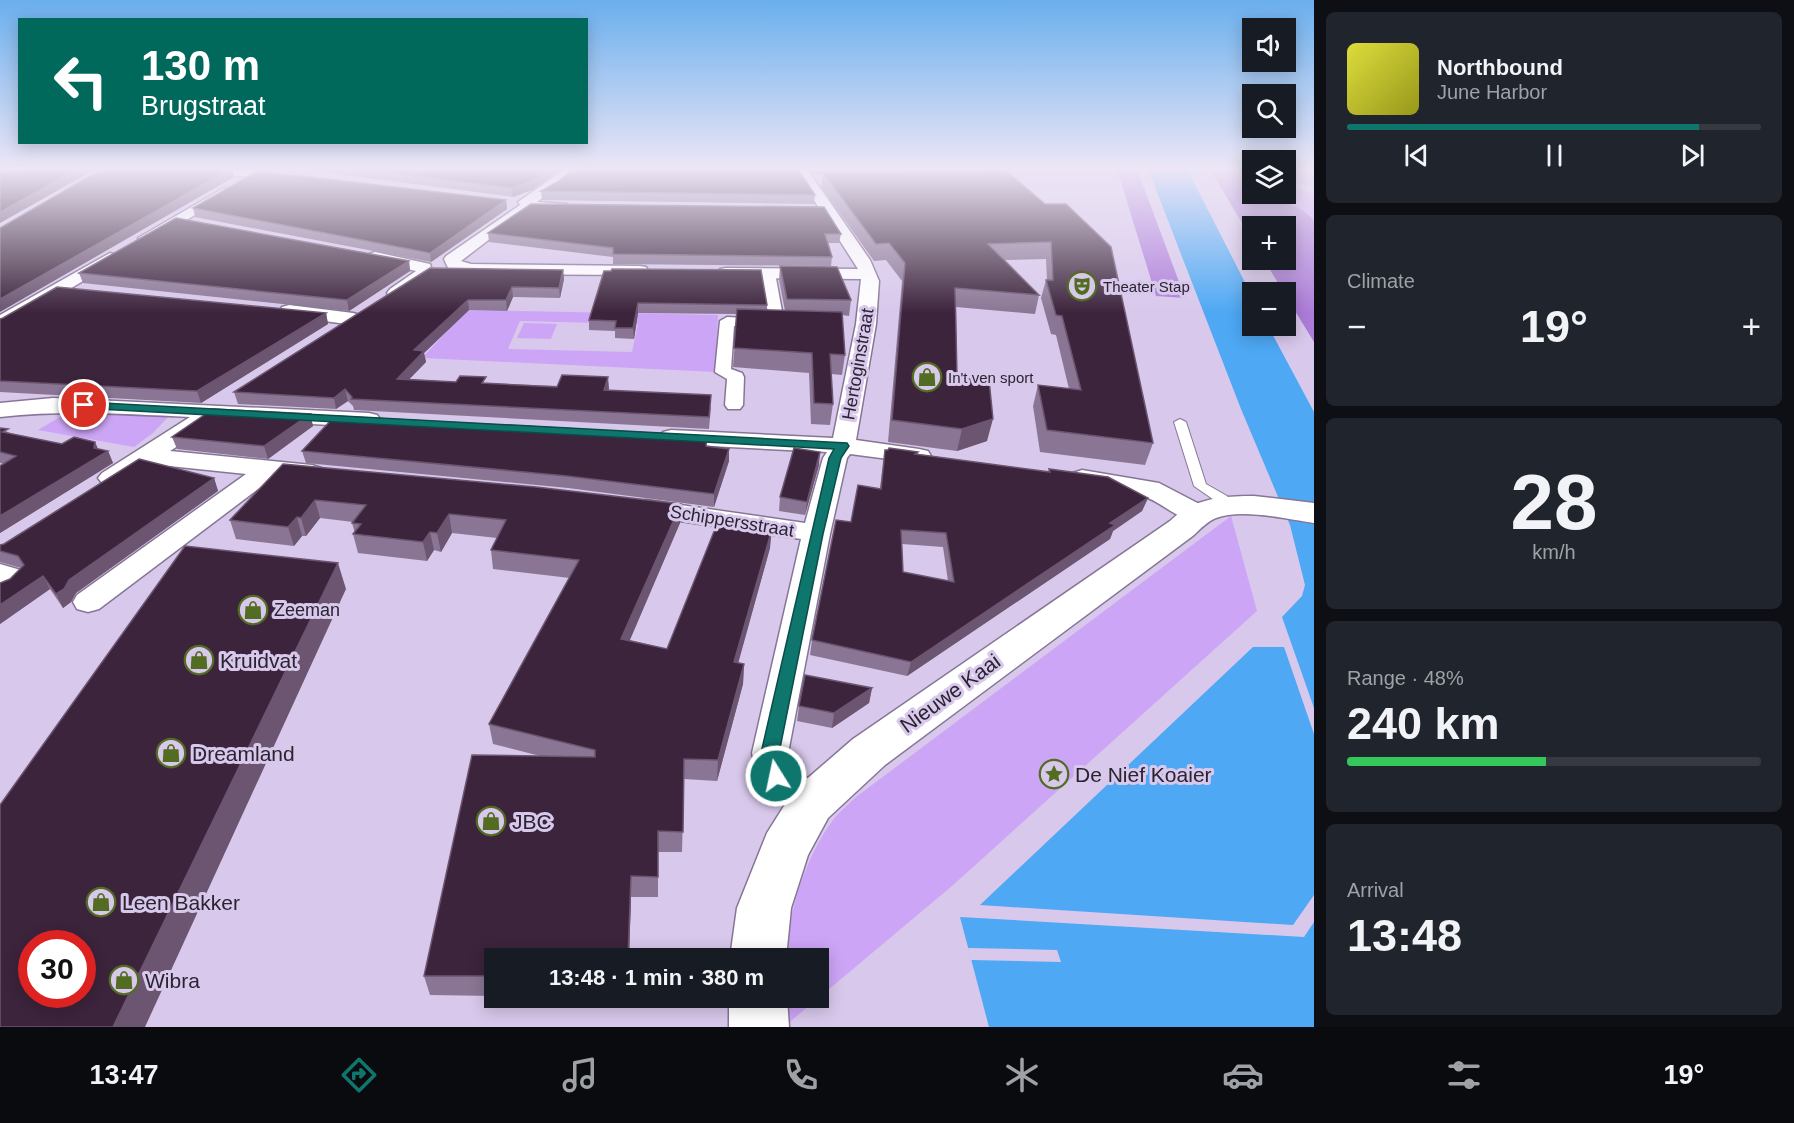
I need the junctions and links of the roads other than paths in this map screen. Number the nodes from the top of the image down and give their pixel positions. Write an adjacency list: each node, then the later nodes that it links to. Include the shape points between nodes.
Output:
1 (181, 217): 4 (street)
2 (509, 217): 7 (street, via 452,259 454,264 470,269)
3 (825, 217): 10 (street)
4 (176, 220): 5 (street); 11 (street)
5 (204, 224)
6 (359, 254): 14 (street, via 424,268 424,274)
7 (661, 272)
8 (708, 272): 9 (street)
9 (768, 273): 10 (street); 20 (street, via 782,322 727,321 723,372 736,377)
10 (869, 274): 17 (street, Hertoginstraat)
11 (58, 289): 12 (street); 15 (street)
12 (87, 292)
13 (271, 309): 14 (street)
14 (353, 319): 18 (street)
15 (0, 323)
16 (844, 324): 17 (street)
17 (866, 324): 26 (street, Hertoginstraat)
18 (324, 338)
19 (236, 394): 22 (street)
20 (734, 405)
21 (0, 410): 22 (street, via 53,405)
22 (206, 412): 23 (street); 27 (street, via 204,418)
23 (387, 421)
24 (1180, 422): 34 (lane, via 1200,486)
25 (651, 436): 26 (street)
26 (843, 446): 28 (street); 36 (street, Hertoginstraat, via 835,458)
27 (146, 456): 29 (street); 32 (street)
28 (937, 459)
29 (267, 470): 30 (street); 39 (street)
30 (336, 475)
31 (1055, 475): 34 (street, via 1137,485)
32 (88, 493)
33 (627, 506): 36 (street, Schippersstraat)
34 (1218, 506): 35 (street, via 1279,507); 40 (street, Nieuwe Kaai, via 977,672 869,752)
35 (1314, 513)
36 (816, 534): 40 (street, Hertoginstraat, via 770,753 776,776)
37 (0, 573): 38 (street, via 14,578)
38 (0, 587)
39 (88, 602)
40 (812, 804): 41 (street, Nieuwe Kaai, via 785,849 764,908)
41 (759, 948)
42 (758, 1008): 43 (street)
43 (759, 1027)

